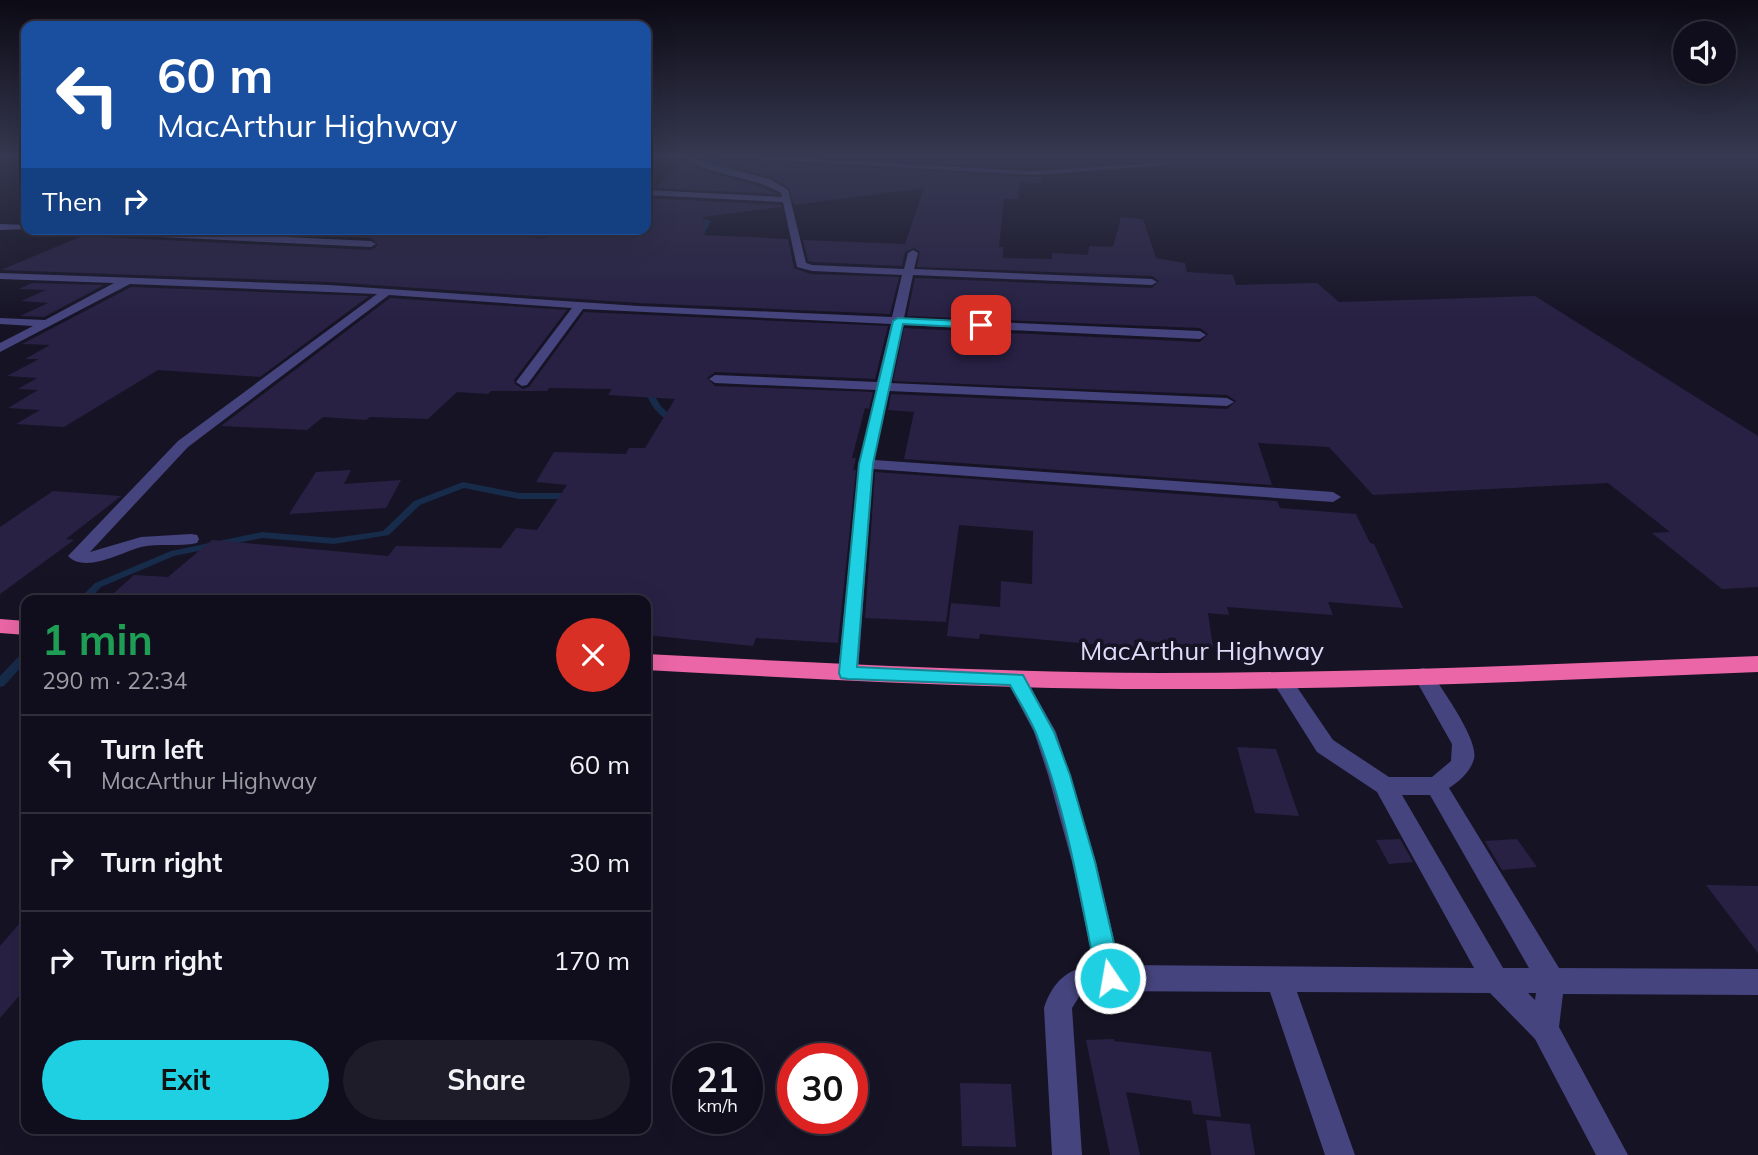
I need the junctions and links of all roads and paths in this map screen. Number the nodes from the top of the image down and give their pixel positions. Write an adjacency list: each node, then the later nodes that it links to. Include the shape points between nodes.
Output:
1 (789, 211): 7 (street, via 801,265)
2 (0, 227): 3 (street)
3 (21, 228)
4 (180, 235): 5 (street)
5 (371, 244)
6 (913, 253): 7 (street)
7 (908, 272): 10 (street); 14 (street)
8 (0, 276): 9 (street)
9 (128, 280): 11 (street); 15 (street)
10 (1152, 282)
11 (387, 292): 12 (street); 24 (street, via 183,444 76,556 94,557 141,542)
12 (579, 306): 14 (street); 19 (street)
13 (0, 321): 15 (street)
14 (898, 321): 16 (street); 20 (street)
15 (48, 323): 17 (street)
16 (1200, 335)
17 (0, 348)
18 (715, 379): 20 (street)
19 (522, 382)
20 (884, 386): 21 (street); 22 (street)
21 (1227, 402)
22 (866, 464): 23 (street); 29 (street)
23 (1333, 496)
24 (191, 539)
25 (0, 626): 26 (highway)
26 (21, 628)
27 (651, 662): 29 (highway, MacArthur Highway)
28 (1758, 664): 30 (highway, MacArthur Highway)
29 (848, 673): 31 (highway, MacArthur Highway)
30 (1423, 676): 32 (highway, MacArthur Highway); 34 (street, via 1463,744 1465,756 1461,767)
31 (1016, 679): 32 (highway, MacArthur Highway); 35 (street, via 1045,732 1059,775)
32 (1281, 679): 33 (street, via 1325,746)
33 (1385, 786): 34 (street); 37 (street)
34 (1436, 786): 38 (street)
35 (1110, 978): 36 (street); 41 (street, via 1090,978 1068,987 1058,1008)
36 (1279, 978): 37 (street); 42 (street)
37 (1495, 980): 38 (street); 40 (street)
38 (1550, 980): 39 (street); 40 (street)
39 (1758, 982)
40 (1545, 1029): 43 (street)
41 (1067, 1155)
42 (1340, 1155)
43 (1613, 1155)

